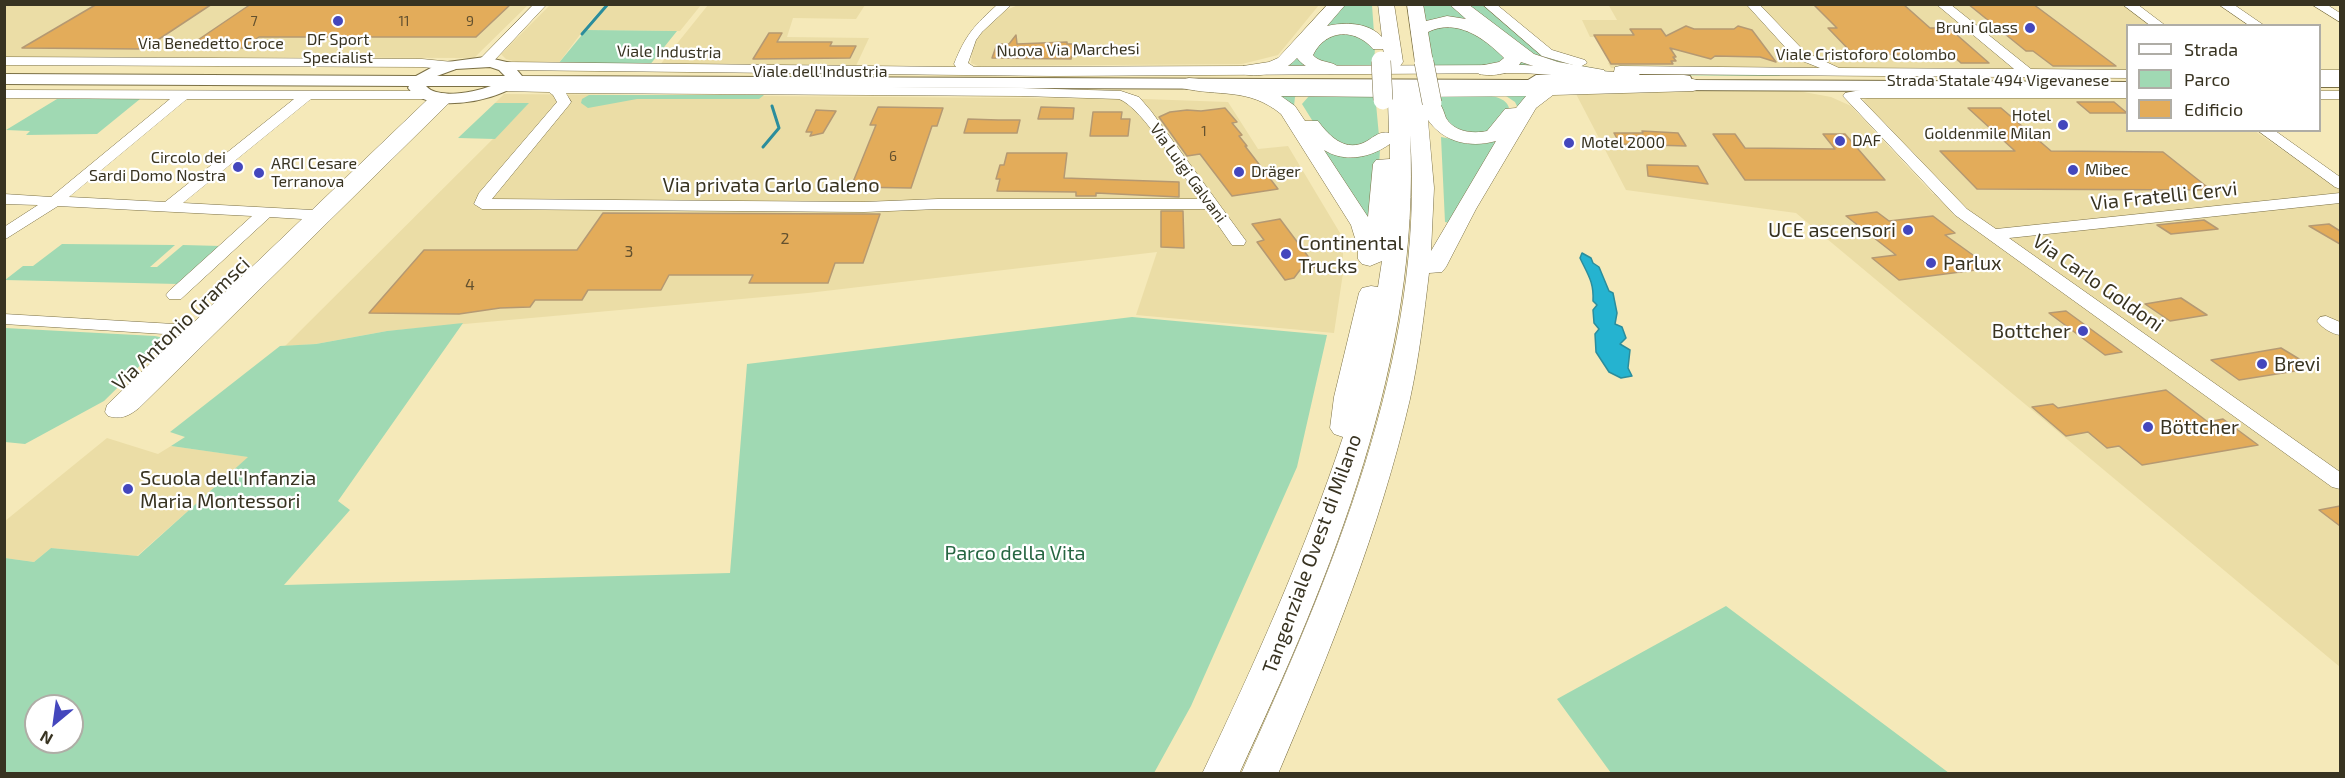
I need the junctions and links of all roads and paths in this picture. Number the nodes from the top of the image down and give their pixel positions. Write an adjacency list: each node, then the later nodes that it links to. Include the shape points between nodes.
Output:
1 (541, 4): 23 (street)
2 (989, 4): 28 (street, via 968,21 952,63)
3 (1006, 4): 24 (street, Nuova Via Marchesi, via 970,40)
4 (1338, 4): 36 (highway, via 1297,48)
5 (1377, 4): 21 (highway)
6 (1386, 4): 21 (highway, Tangenziale Ovest di Milano)
7 (1405, 4): 21 (highway, Tangenziale Ovest di Milano)
8 (1415, 4): 19 (highway)
9 (1457, 4): 31 (highway, via 1526,57 1551,66)
10 (1488, 4): 31 (street, via 1549,54)
11 (1752, 4): 20 (street)
12 (1942, 4): 32 (street)
13 (2128, 4): 17 (street)
14 (2224, 4): 18 (street)
15 (2317, 4): 16 (street)
16 (2340, 18)
17 (2157, 24)
18 (2256, 24)
19 (1419, 30): 21 (highway); 29 (highway, via 1443,21 1474,27 1513,58 1507,66)
20 (1800, 55): 40 (street); 50 (street)
21 (1398, 59): 27 (highway, via 1370,34 1338,29 1317,38 1304,56 1310,63); 67 (highway, bridge); 67 (highway, Tangenziale Ovest di Milano)
22 (4, 61): 25 (street, Via Benedetto Croce)
23 (484, 62): 25 (main road); 38 (main road)
24 (968, 65): 28 (street, Viale Industria); 30 (street, Viale Industria); 36 (street, Nuova Via Marchesi)
25 (453, 66): 54 (main road)
26 (2325, 67): 35 (street)
27 (1330, 69): 29 (street); 36 (street)
28 (942, 70): 38 (street, Viale Industria, via 563,67)
29 (1486, 70): 31 (street)
30 (990, 71): 36 (street, Viale Industria); 37 (main road)
31 (1601, 71): 40 (street, Viale Cristoforo Colombo); 45 (street)
32 (2027, 73): 34 (street, Viale Cristoforo Colombo); 50 (street, Viale Cristoforo Colombo)
33 (4, 74): 54 (main road)
34 (2126, 74)
35 (2340, 74)
36 (1248, 75): 48 (highway); 58 (highway); 85 (highway, via 1291,113 1362,225 1370,248)
37 (914, 77): 38 (main road); 49 (main road)
38 (509, 78): 44 (main road); 54 (main road); 54 (main road, via 478,95); 55 (street)
39 (4, 79): 54 (main road)
40 (1800, 80): 45 (main road); 50 (street, Viale Cristoforo Colombo); 50 (main road, via 1830,95)
41 (2126, 82): 50 (main road, Strada Statale 494 Vigevanese)
42 (2321, 82): 43 (main road)
43 (2340, 82)
44 (709, 83): 46 (main road); 56 (main road)
45 (1691, 83): 48 (main road); 49 (main road); 57 (highway)
46 (1124, 84): 47 (main road); 49 (street); 66 (street, Via Luigi Galvani)
47 (1166, 84): 48 (main road); 66 (main road, via 1149,90)
48 (1189, 84)
49 (1101, 85): 56 (street, Viale dell'Industria); 66 (street, Via Luigi Galvani)
50 (1862, 86): 51 (main road, Strada Statale 494 Vigevanese); 60 (street, Viale Cristoforo Colombo); 81 (street, Via Carlo Goldoni, via 1939,191)
51 (2126, 87)
52 (2340, 87): 53 (main road)
53 (2321, 88)
54 (432, 89): 65 (street); 79 (street, Via Antonio Gramsci)
55 (548, 89): 56 (street, Viale dell'Industria); 76 (street, Via privata Carlo Galeno, via 563,97 561,106 482,204)
56 (658, 89)
57 (1549, 90): 59 (highway); 83 (highway, via 1528,105)
58 (1318, 91): 59 (highway); 69 (highway, via 1298,103 1325,144 1342,151 1359,151 1372,148)
59 (1479, 92): 67 (highway, via 1501,96 1513,105 1512,113 1492,136 1454,134)
60 (2126, 94)
61 (183, 95): 64 (street); 65 (street); 75 (street)
62 (2321, 95): 63 (street)
63 (2340, 95)
64 (8, 96)
65 (306, 96): 77 (street)
66 (1138, 101): 76 (street, Via Luigi Galvani)
67 (1412, 103): 69 (highway); 83 (highway, via 1440,207); 88 (highway, Tangenziale Ovest di Milano, via 1423,189 1415,302); 89 (highway, Tangenziale Ovest di Milano, via 1395,258 1380,345)
68 (2267, 132): 70 (street)
69 (1385, 138): 85 (highway, via 1380,238)
70 (2313, 165): 71 (street); 72 (street)
71 (2340, 165)
72 (2340, 184)
73 (2340, 198): 81 (street, Via Fratelli Cervi)
74 (4, 199): 75 (street)
75 (55, 201): 77 (street); 80 (street)
76 (1209, 204): 82 (street, Via Luigi Galvani)
77 (169, 207): 78 (street)
78 (266, 212): 79 (street); 84 (street)
79 (321, 214): 87 (street, Via Antonio Gramsci)
80 (4, 235)
81 (1991, 235): 90 (street, Via Carlo Goldoni)
82 (1238, 241)
83 (1434, 267): 88 (highway, via 1426,318)
84 (175, 295)
85 (1370, 305): 89 (highway, via 1348,397 1344,430)
86 (4, 320): 87 (street)
87 (201, 331): 87 (street, Via Antonio Gramsci, via 117,407 115,412 132,404)
88 (1405, 363): 92 (highway, Tangenziale Ovest di Milano, via 1368,503 1340,583)
89 (1349, 465): 91 (highway, Tangenziale Ovest di Milano, via 1274,661)
90 (2340, 482)
91 (1220, 774)
92 (1259, 774)

